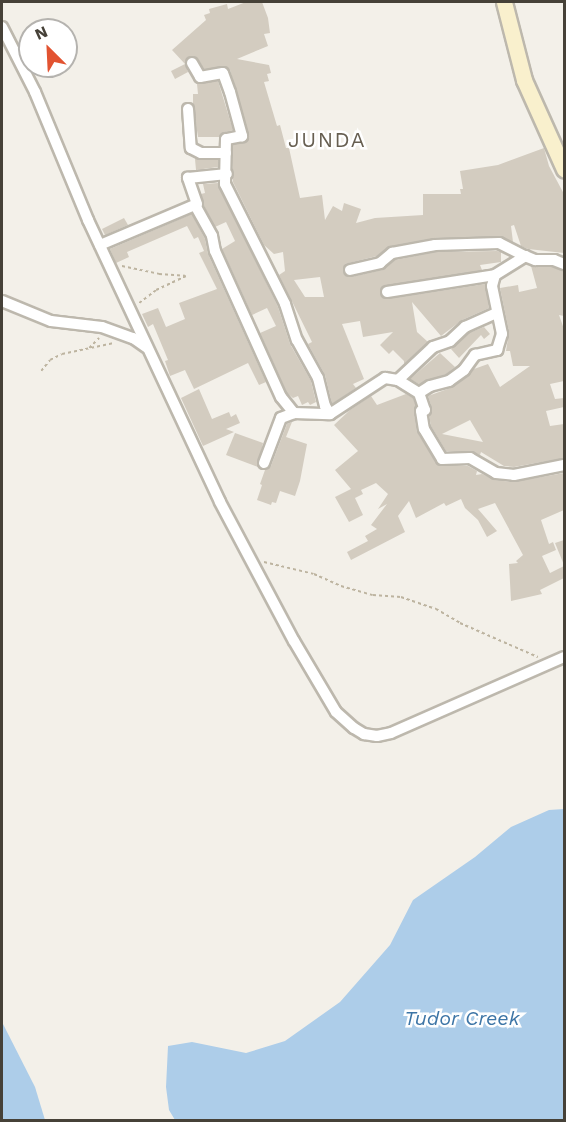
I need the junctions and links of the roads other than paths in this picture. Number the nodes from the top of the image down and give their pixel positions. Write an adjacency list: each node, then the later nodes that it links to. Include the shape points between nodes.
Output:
1 (504, 2): 6 (main road, via 524,80)
2 (2, 27): 9 (street, via 54,134)
3 (192, 63): 5 (street, via 200,77 222,74 230,92 242,136 226,139)
4 (188, 109): 5 (street, via 191,148 201,153)
5 (226, 153): 7 (street)
6 (564, 169)
7 (227, 174): 8 (street, via 188,178); 21 (street, via 225,184 230,197 248,225 285,304)
8 (195, 205): 9 (street); 20 (street, via 281,397)
9 (100, 245): 17 (street)
10 (525, 256): 11 (street); 12 (street, via 499,243 435,245 392,254 380,263); 13 (street)
11 (564, 264)
12 (350, 270)
13 (495, 275): 14 (street); 16 (street, via 492,286)
14 (387, 292)
15 (2, 301): 17 (street, via 51,321 102,327)
16 (497, 313): 18 (street, via 433,347); 19 (street, via 502,334 497,350 475,355 449,381)
17 (145, 346): 24 (street, via 250,560 324,695 354,728 377,736 410,727)
18 (398, 380): 19 (street); 21 (street, via 385,378)
19 (419, 393): 23 (street, via 425,410 421,411 424,429 442,459 470,458 496,473 514,475)
20 (294, 413): 21 (street); 22 (street, via 281,418)
21 (330, 414)
22 (264, 463)
23 (564, 465)
24 (564, 657)

